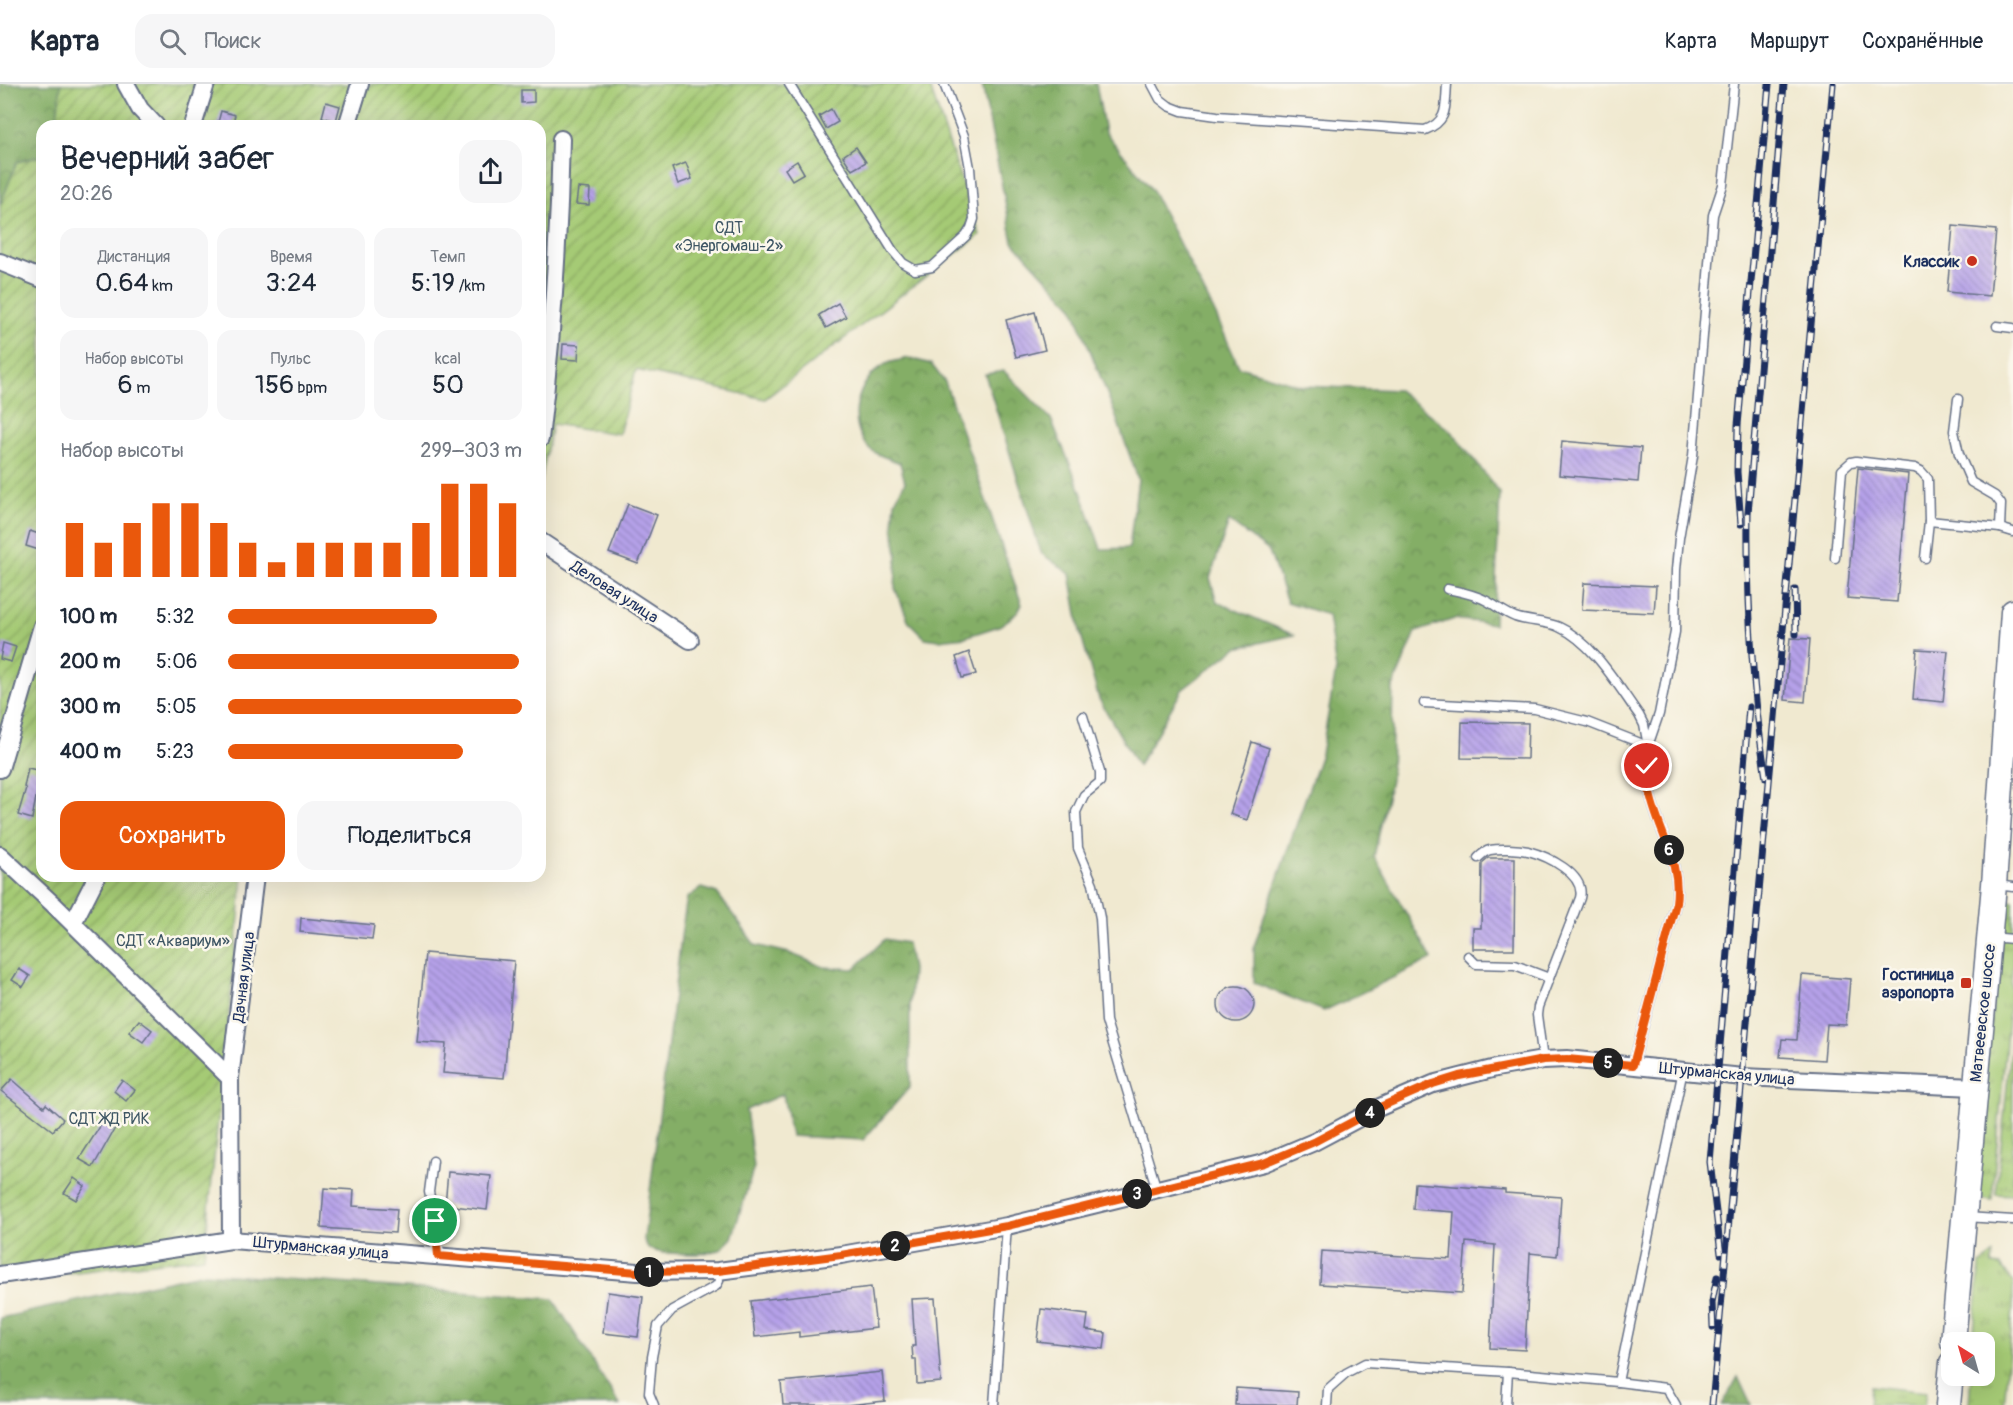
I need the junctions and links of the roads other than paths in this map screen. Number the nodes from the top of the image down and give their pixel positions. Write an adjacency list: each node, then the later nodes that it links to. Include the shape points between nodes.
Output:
1 (126, 84): 9 (street)
2 (206, 84): 10 (street)
3 (360, 84): 11 (street)
4 (789, 84): 5 (lane, via 893,251 915,270 932,267 966,236 974,219 964,136)
5 (944, 84)
6 (1152, 84): 7 (lane, via 1160,99 1182,111 1425,130 1437,126 1443,118)
7 (1447, 84)
8 (1734, 84): 32 (lane, via 1723,186 1713,215 1693,456 1676,570 1676,632 1659,714)
9 (150, 120)
10 (195, 120)
11 (349, 120)
12 (561, 139): 17 (street, via 560,208)
13 (0, 262): 14 (street)
14 (36, 277)
15 (1997, 326): 16 (lane)
16 (2013, 328)
17 (546, 386)
18 (1958, 399): 20 (lane, via 1954,431 1959,454 1971,482 2001,504)
19 (1929, 521): 20 (lane); 23 (lane, via 1928,479 1921,471 1851,462 1842,470); 24 (lane)
20 (2000, 528): 21 (lane)
21 (2013, 532)
22 (546, 545): 27 (street, Деловая улица)
23 (1834, 558)
24 (1925, 558)
25 (1447, 589): 32 (lane, via 1469,593 1512,616 1558,626 1576,638 1591,651 1639,715)
26 (2013, 612): 31 (main road, Матвеевское шоссе)
27 (690, 640)
28 (36, 646): 33 (street)
29 (1424, 703): 32 (lane, via 1535,709 1587,722)
30 (1083, 716): 50 (lane, via 1100,782 1084,795 1076,812 1078,848 1093,884 1100,918 1106,1021)
31 (2009, 733): 38 (main road, Матвеевское шоссе)
32 (1648, 746): 45 (lane, via 1649,790 1678,886)
33 (0, 769)
34 (0, 855): 39 (street)
35 (1478, 858): 43 (lane, via 1489,850 1527,851 1561,866 1579,884 1580,898)
36 (94, 882): 39 (street)
37 (254, 882): 47 (street, Дачная улица)
38 (2004, 886): 40 (main road, Матвеевское шоссе)
39 (73, 923): 47 (street)
40 (1989, 937): 41 (lane); 48 (main road, Матвеевское шоссе)
41 (2013, 939)
42 (1468, 956): 43 (lane, via 1476,964 1515,965)
43 (1549, 978): 44 (lane, via 1537,1015)
44 (1543, 1060): 45 (street, Штурманская улица); 50 (street, Штурманская улица, via 1433,1084 1264,1163)
45 (1633, 1065): 46 (street, Штурманская улица)
46 (1683, 1070): 48 (street, Штурманская улица, via 1743,1077); 60 (lane)
47 (230, 1078): 54 (street, Штурманская улица)
48 (1975, 1087): 51 (main road, Матвеевское шоссе)
49 (434, 1161): 55 (lane, via 429,1192)
50 (1157, 1190): 53 (street, Штурманская улица)
51 (1964, 1217): 52 (lane); 58 (main road, Матвеевское шоссе)
52 (2013, 1220)
53 (1007, 1226): 56 (street, Штурманская улица, via 841,1255); 63 (lane)
54 (231, 1240): 55 (street, Штурманская улица); 57 (street)
55 (438, 1256): 56 (street, Штурманская улица, via 638,1272)
56 (718, 1271): 62 (lane, via 716,1286 672,1310 658,1326 649,1393)
57 (0, 1275)
58 (1954, 1332)
59 (1508, 1372): 60 (lane); 64 (lane, via 1365,1363 1328,1389); 65 (lane)
60 (1618, 1382): 66 (lane, via 1666,1388)
61 (1950, 1386): 67 (main road)
62 (654, 1405)
63 (994, 1405)
64 (1327, 1405)
65 (1506, 1405)
66 (1676, 1405)
67 (1948, 1405)

